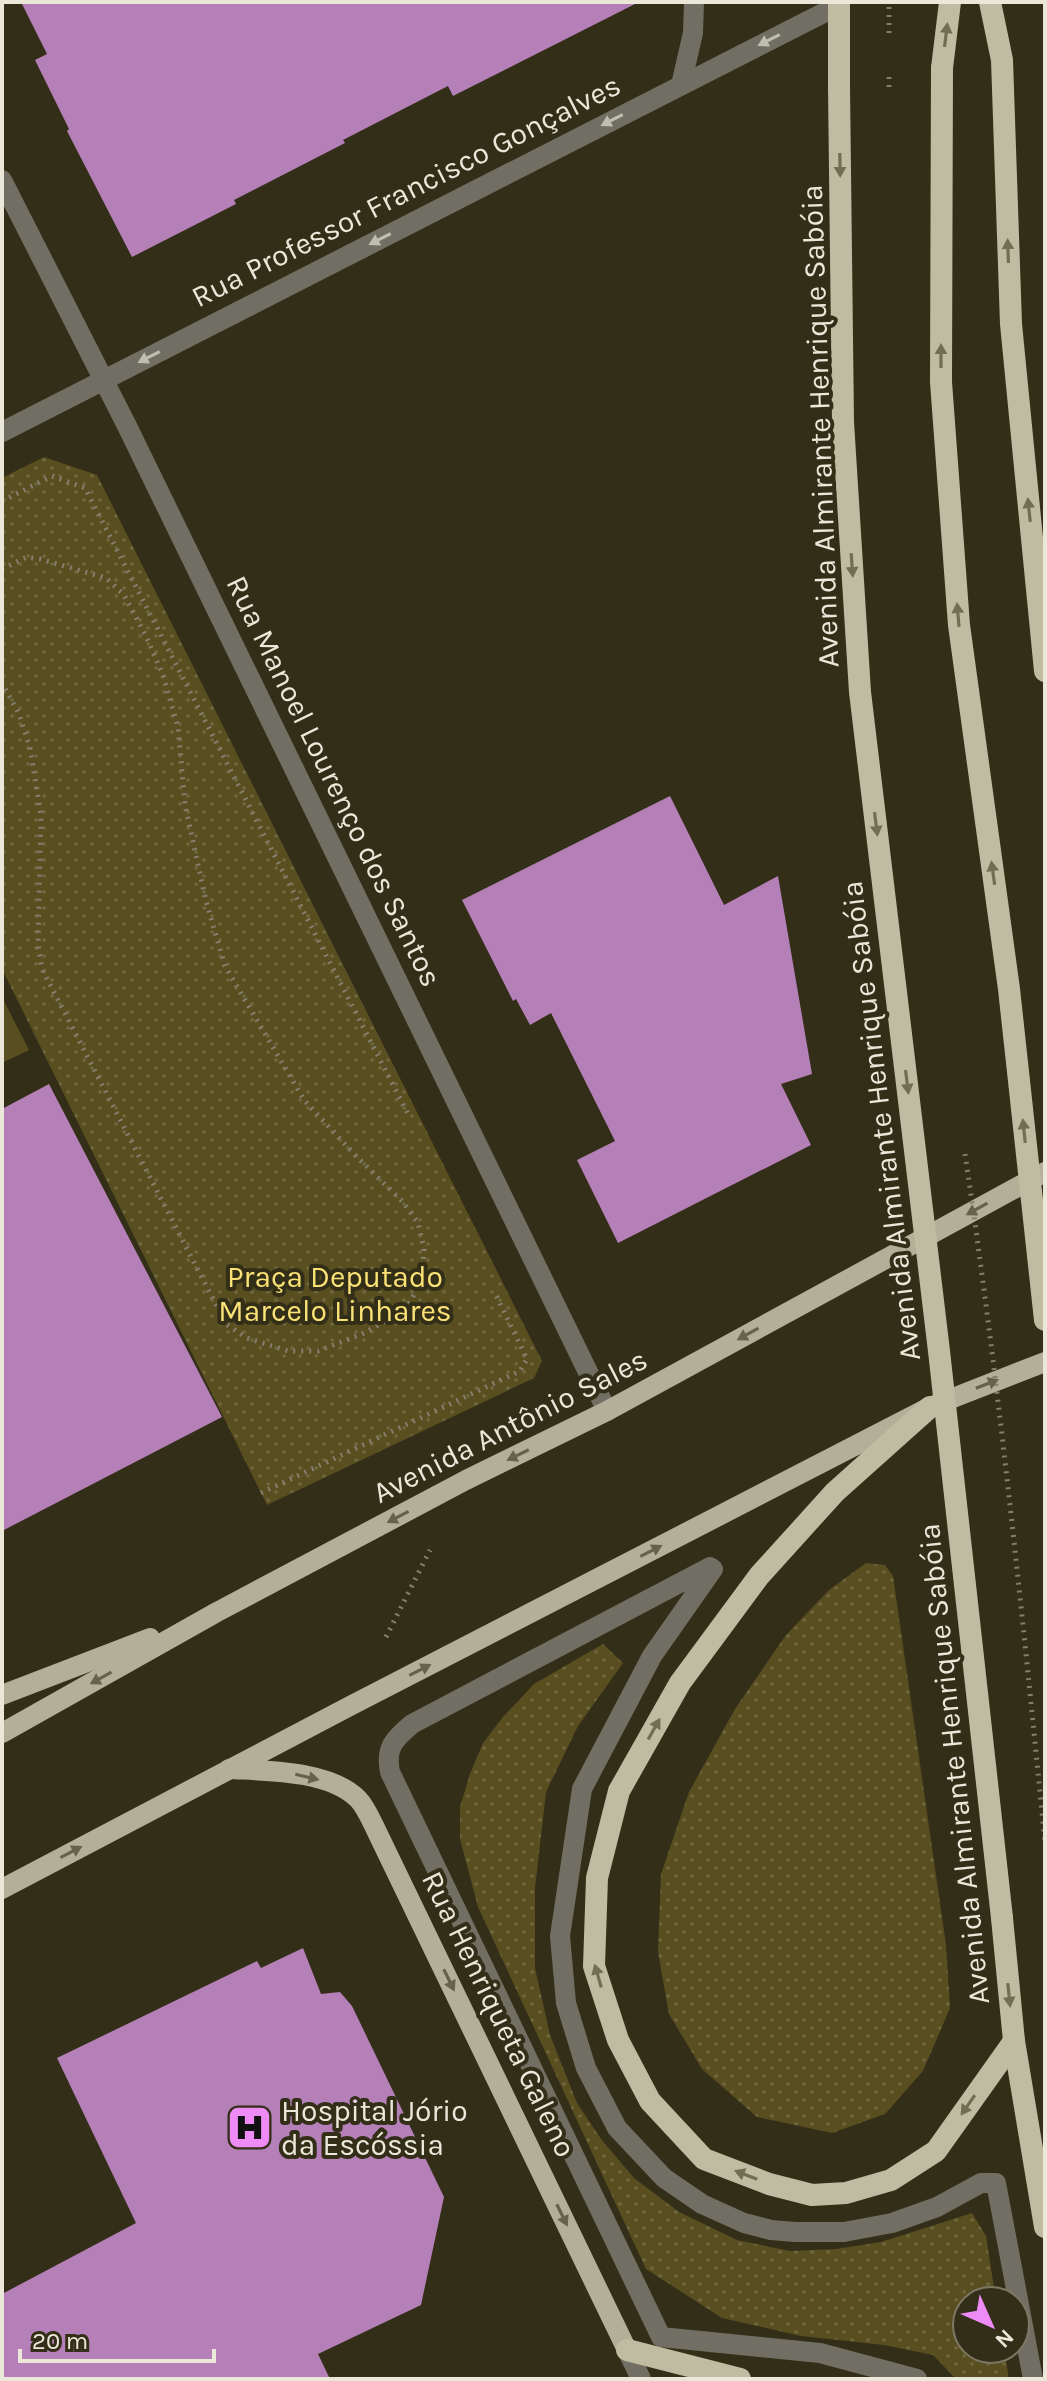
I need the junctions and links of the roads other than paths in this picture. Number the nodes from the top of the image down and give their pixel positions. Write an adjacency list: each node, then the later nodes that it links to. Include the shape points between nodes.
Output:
1 (694, 2): 5 (street)
2 (950, 2): 11 (highway, one-way to 2, bridge, via 1009,989 959,625 941,382 942,68)
3 (990, 2): 9 (highway, one-way to 3, via 1011,324 1002,60)
4 (839, 3): 5 (street, Rua Professor Francisco Gonçalves, one-way to 5); 20 (highway, Avenida Almirante Henrique Sabóia, one-way to 20, bridge, via 843,422 860,692)
5 (681, 85): 7 (street, Rua Professor Francisco Gonçalves, one-way to 7)
6 (2, 180): 7 (street, Rua Manoel Lourenço dos Santos)
7 (104, 380): 8 (street, Rua Professor Francisco Gonçalves); 14 (street, Rua Manoel Lourenço dos Santos)
8 (2, 432)
9 (1045, 671)
10 (1045, 1172): 14 (main road, Avenida Antônio Sales, one-way to 14)
11 (1045, 1320)
12 (1045, 1362): 13 (main road, one-way to 12)
13 (930, 1407): 18 (main road, one-way to 13); 20 (highway, one-way to 13, via 936,2151 891,2180 846,2193 812,2195 704,2159 650,2101 618,2040 594,1966 597,1878 619,1791 680,1683 759,1576 835,1492)
14 (607, 1411): 15 (main road, Avenida Antônio Sales, one-way to 15)
15 (217, 1612): 16 (main road); 17 (main road, Avenida Antônio Sales, one-way to 17)
16 (2, 1695)
17 (2, 1733)
18 (229, 1769): 19 (main road, one-way to 18); 22 (main road, Rua Henriqueta Galeno, one-way to 22, via 286,1772 333,1783 358,1799)
19 (2, 1889)
20 (1014, 2041): 21 (highway, Avenida Almirante Henrique Sabóia)
21 (1045, 2227)
22 (627, 2350): 23 (street, Rua Henriqueta Galeno); 24 (highway)
23 (641, 2379)
24 (740, 2379)
25 (917, 2379): 26 (street, via 820,2353 661,2337 390,1772 387,1759 394,1739 412,1724 710,1567 652,1656 582,1789 560,1936 566,2003 586,2068 617,2128 664,2178 702,2204 744,2223 771,2230 844,2232 892,2223 981,2183 996,2183)
26 (1033, 2379)

